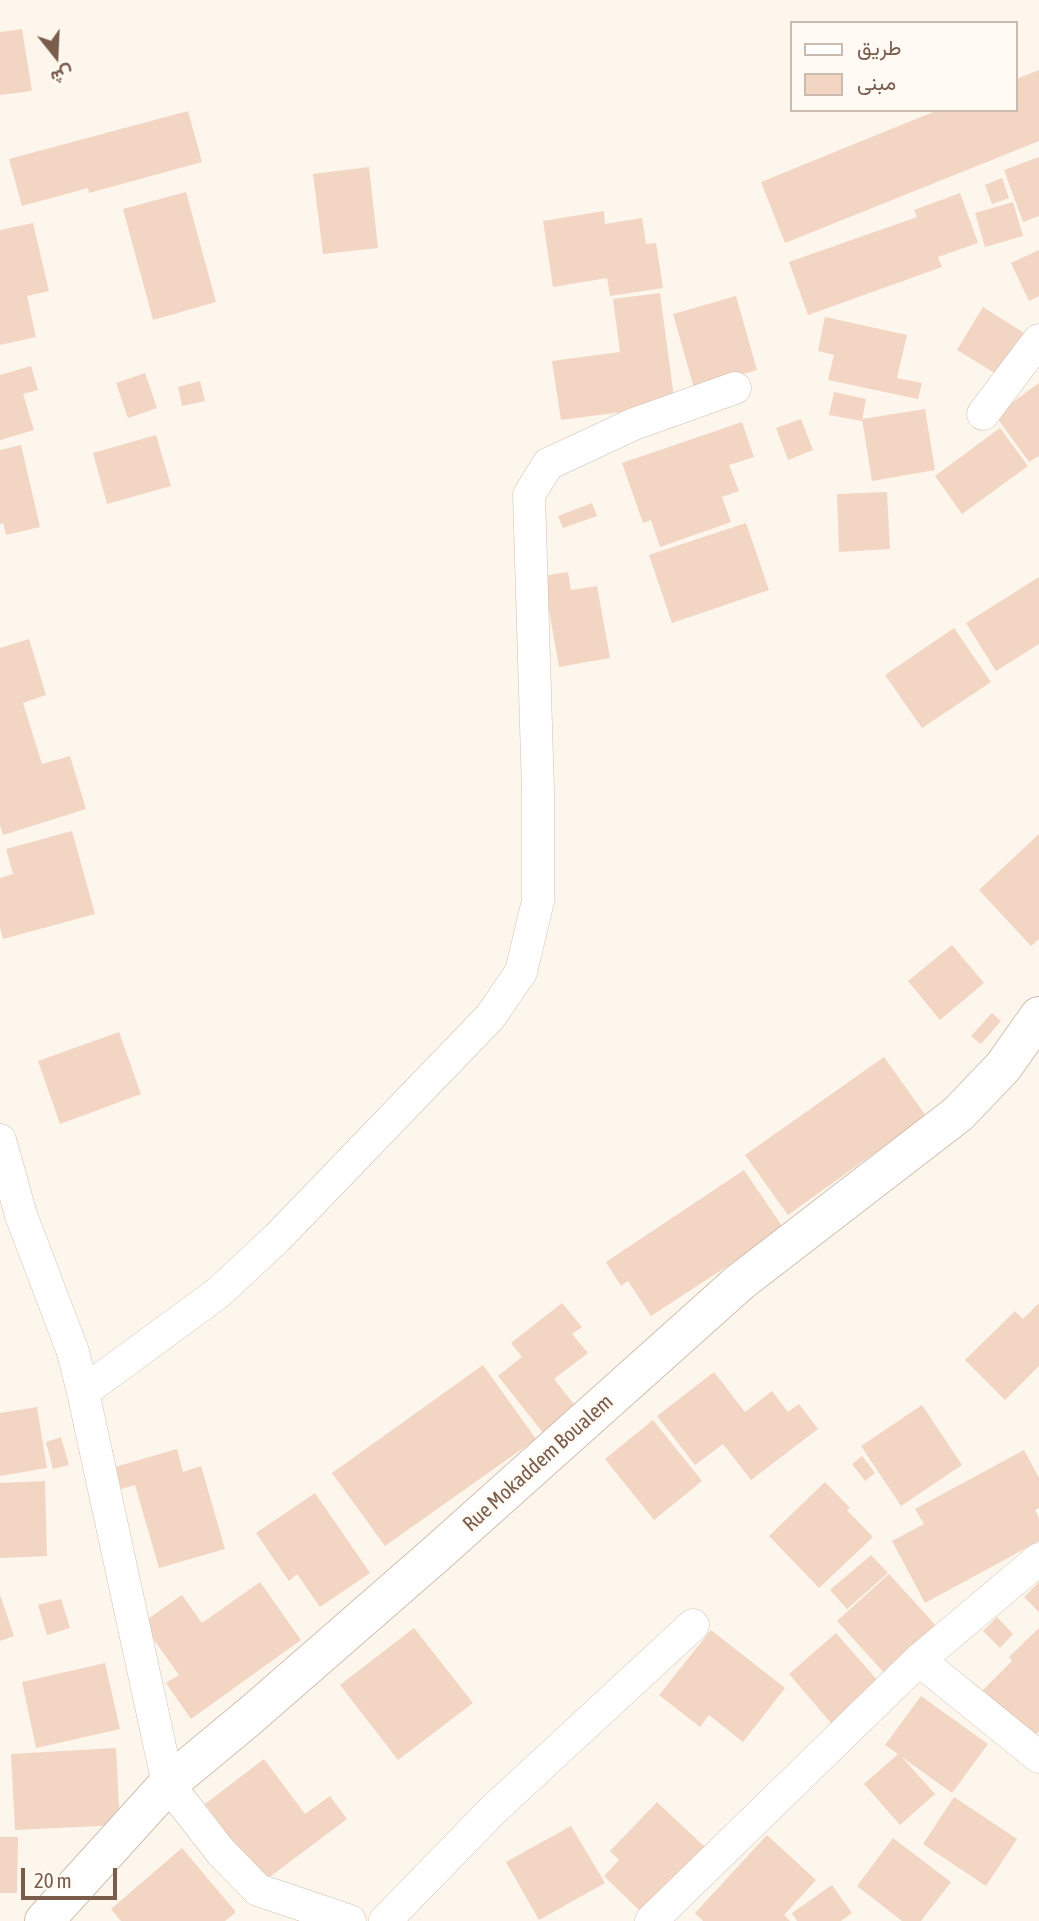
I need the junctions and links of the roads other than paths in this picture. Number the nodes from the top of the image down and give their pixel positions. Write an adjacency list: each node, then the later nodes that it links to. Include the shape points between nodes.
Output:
1 (1039, 340): 3 (street)
2 (734, 388): 6 (street, via 634,424 548,464 529,495 537,901 521,972 491,1017 277,1238 218,1293)
3 (983, 414)
4 (1039, 1016): 11 (street, Rue Mokaddem Boualem, via 1003,1067 958,1114 740,1282 426,1563)
5 (0, 1140): 6 (street, via 21,1215 73,1352)
6 (83, 1392): 11 (street)
7 (1039, 1559): 9 (street)
8 (693, 1625): 14 (street, via 493,1810)
9 (919, 1660): 10 (street); 15 (street)
10 (1039, 1757)
11 (168, 1784): 12 (street, Rue Mokaddem Boualem); 13 (street, via 257,1890)
12 (44, 1921)
13 (350, 1921)
14 (384, 1921)
15 (651, 1921)

